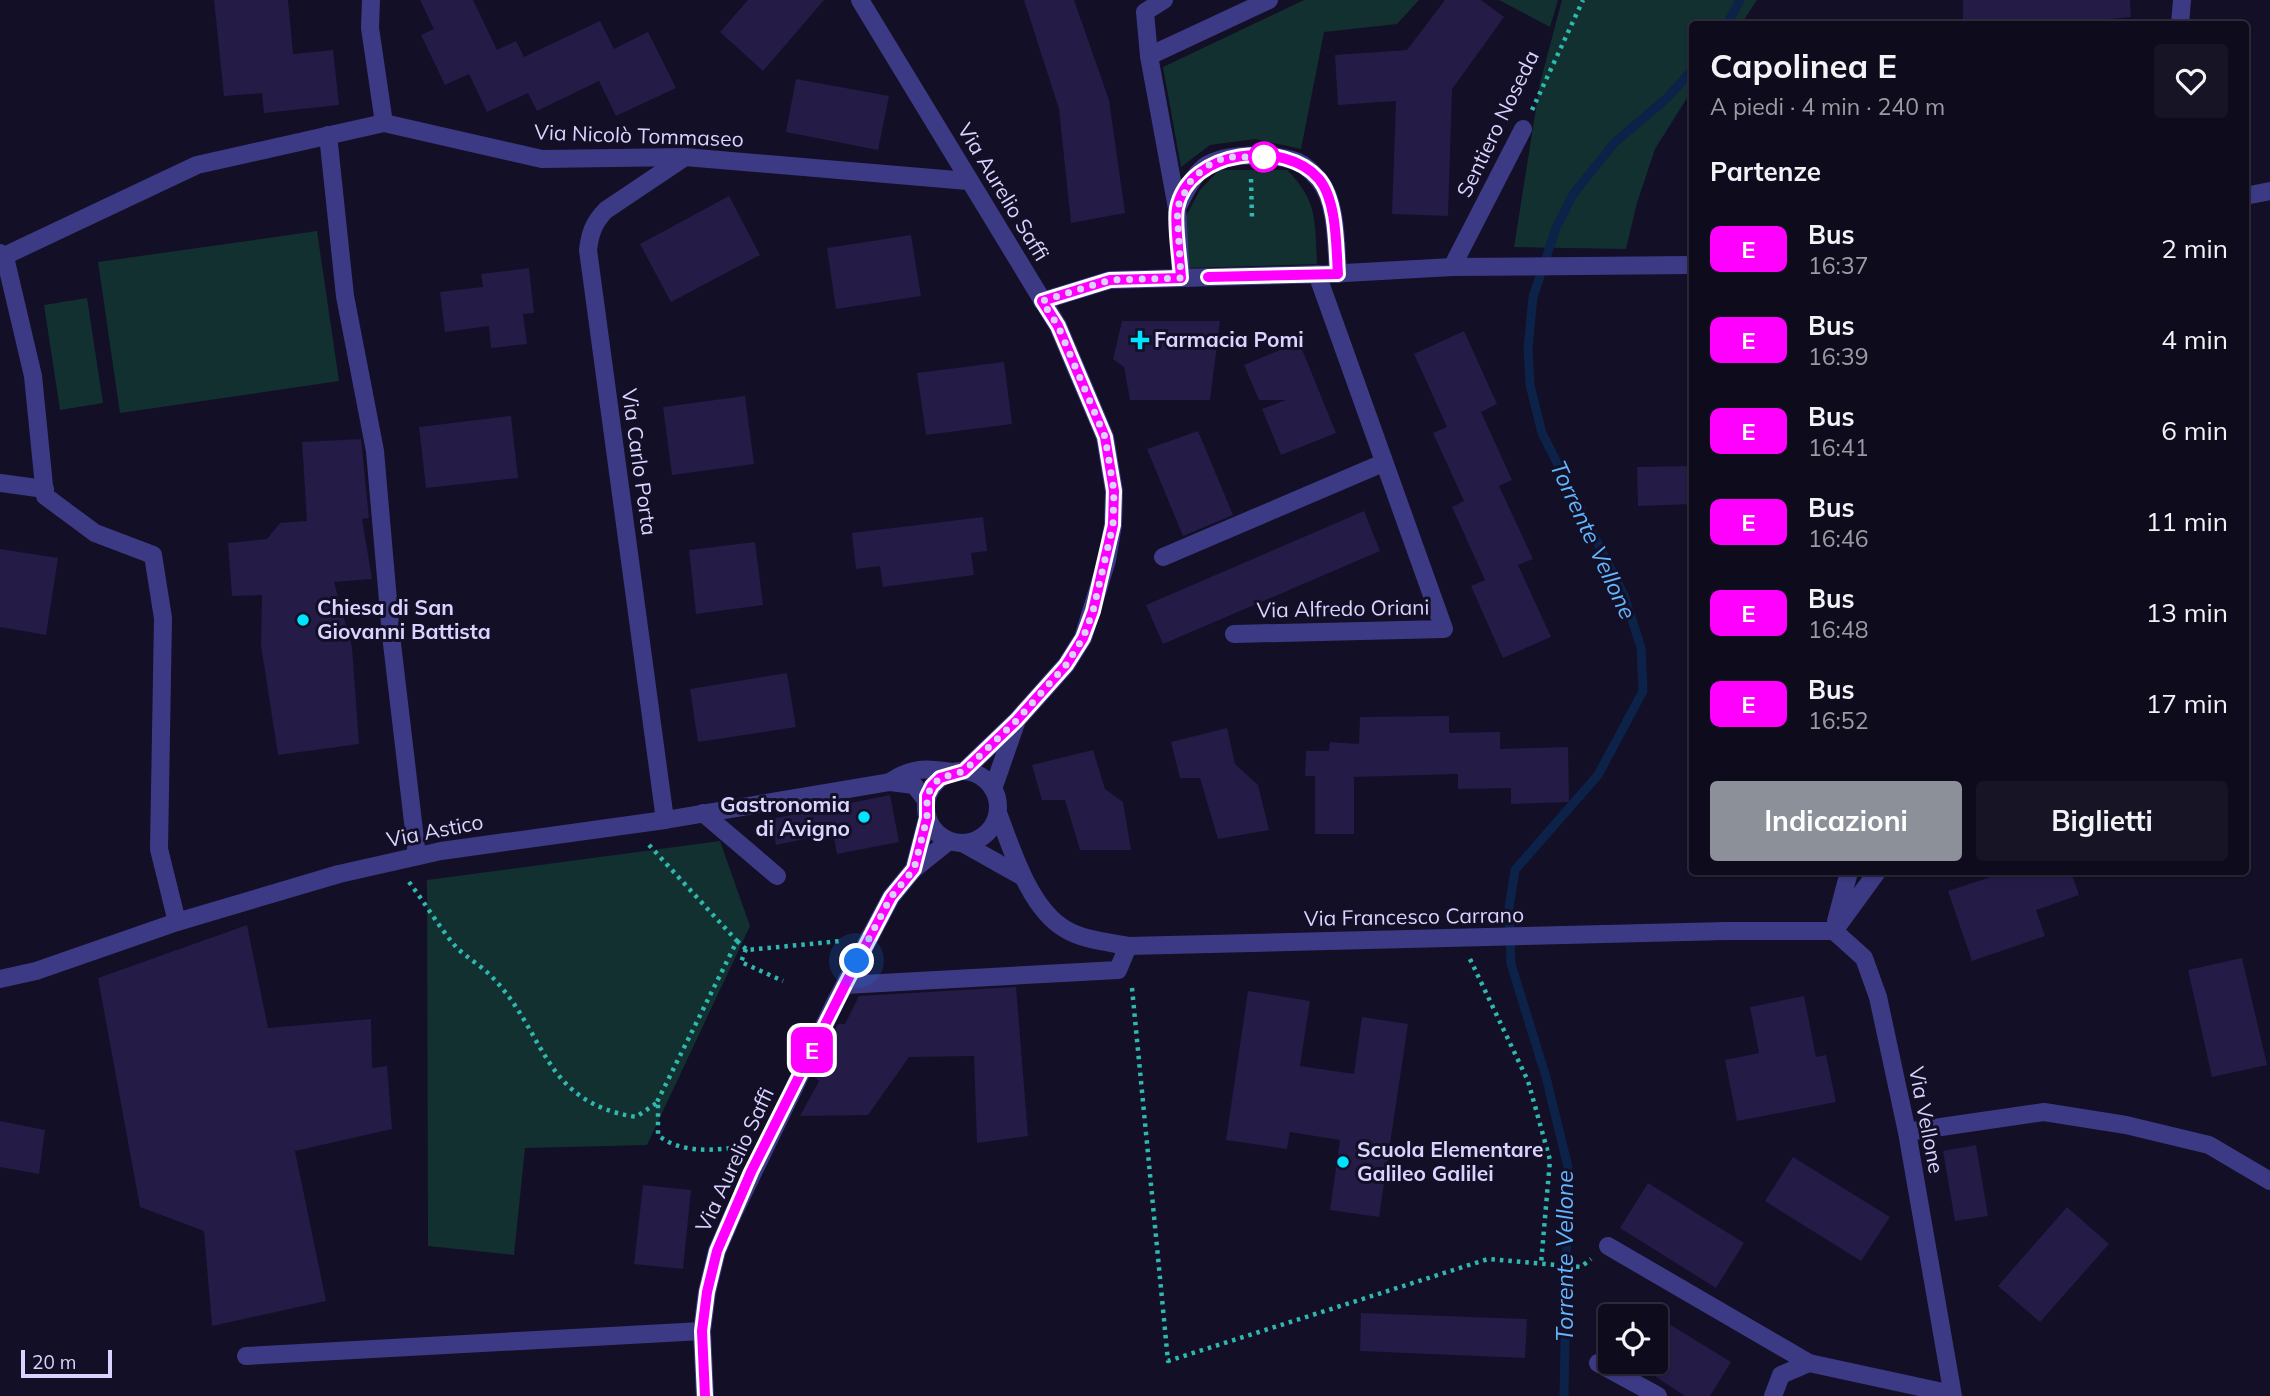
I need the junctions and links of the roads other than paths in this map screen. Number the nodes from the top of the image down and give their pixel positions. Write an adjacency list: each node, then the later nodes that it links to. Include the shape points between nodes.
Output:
1 (371, 0): 8 (street, via 370,28)
2 (860, 0): 12 (street, Via Aurelio Saffi)
3 (1164, 0): 7 (street, via 1145,12)
4 (1269, 0): 7 (street)
5 (2182, 0): 6 (street)
6 (2180, 21)
7 (1149, 56): 15 (street)
8 (384, 123): 10 (street, Via Nicolò Tommaseo); 11 (street, Via Nicolò Tommaseo, via 542,159)
9 (1523, 130): 18 (street, Sentiero Noseda)
10 (328, 135): 16 (street, Via Nicolò Tommaseo, via 197,165); 38 (street, via 345,296 375,451)
11 (685, 157): 12 (street, Via Nicolò Tommaseo); 36 (street, Via Carlo Porta, via 607,210 597,220 588,250)
12 (968, 181): 22 (street, Via Aurelio Saffi)
13 (2270, 191): 14 (street)
14 (2249, 195)
15 (1177, 208): 20 (street, via 1190,182 1205,167 1226,157 1300,163 1321,181 1334,216); 21 (street)
16 (2, 256): 25 (street, via 33,376)
17 (1689, 265): 18 (street)
18 (1452, 267): 20 (street)
19 (1317, 274): 20 (street); 21 (street); 23 (street, Via Alfredo Oriani)
20 (1338, 274)
21 (1181, 278): 22 (street, via 1110,280)
22 (1042, 301): 28 (street, Via Aurelio Saffi, via 1058,326 1105,437 1114,491 1113,525 1083,638 1066,665)
23 (1383, 463): 26 (street); 27 (street, Via Alfredo Oriani, via 1444,629)
24 (0, 483): 25 (street)
25 (45, 489): 44 (street, via 45,496 95,533 153,555 163,618 159,849)
26 (1163, 557)
27 (1234, 634)
28 (1017, 720): 29 (street, Via Aurelio Saffi); 31 (street, Via Aurelio Saffi)
29 (958, 771): 30 (street, Via Astico, via 904,772); 31 (street, via 986,780); 32 (street, Via Aurelio Saffi, via 932,786)
30 (890, 782): 32 (street, Via Astico, via 914,785); 33 (street, Via Astico)
31 (993, 789): 34 (street)
32 (926, 800): 35 (street, Via Aurelio Saffi)
33 (703, 813): 36 (street, Via Astico); 42 (street)
34 (998, 813): 37 (street, Via Aurelio Saffi, via 986,834); 43 (street, Via Francesco Carrano)
35 (927, 818): 37 (street, via 932,829); 39 (street, Via Aurelio Saffi)
36 (665, 820): 38 (street, Via Astico)
37 (956, 842): 39 (street, Via Aurelio Saffi); 43 (street, Via Francesco Carrano)
38 (417, 856): 44 (street, Via Astico)
39 (914, 869): 48 (street, Via Aurelio Saffi, via 891,897)
40 (1848, 875): 45 (street)
41 (1875, 875): 45 (street)
42 (777, 877)
43 (1023, 877): 46 (street, Via Francesco Carrano, via 1053,921 1066,930)
44 (177, 922): 47 (street, Via Astico)
45 (1834, 931): 46 (street, Via Francesco Carrano); 49 (street, Via Vellone, via 1864,958 1878,997)
46 (1128, 946): 48 (street, via 1118,970)
47 (0, 979)
48 (845, 985): 52 (street, Via Aurelio Saffi, via 765,1143 717,1251)
49 (1907, 1132): 50 (street, via 2044,1112 2126,1125 2208,1146); 56 (street, Via Vellone)
50 (2270, 1181)
51 (1608, 1246): 54 (street, Via Vellone)
52 (702, 1331): 53 (street); 57 (street, Via Aurelio Saffi)
53 (246, 1356)
54 (1809, 1363): 56 (street, Via Vellone); 59 (street, via 1781,1375)
55 (1618, 1374): 58 (street)
56 (1952, 1395)
57 (705, 1396)
58 (1658, 1396)
59 (1773, 1396)

